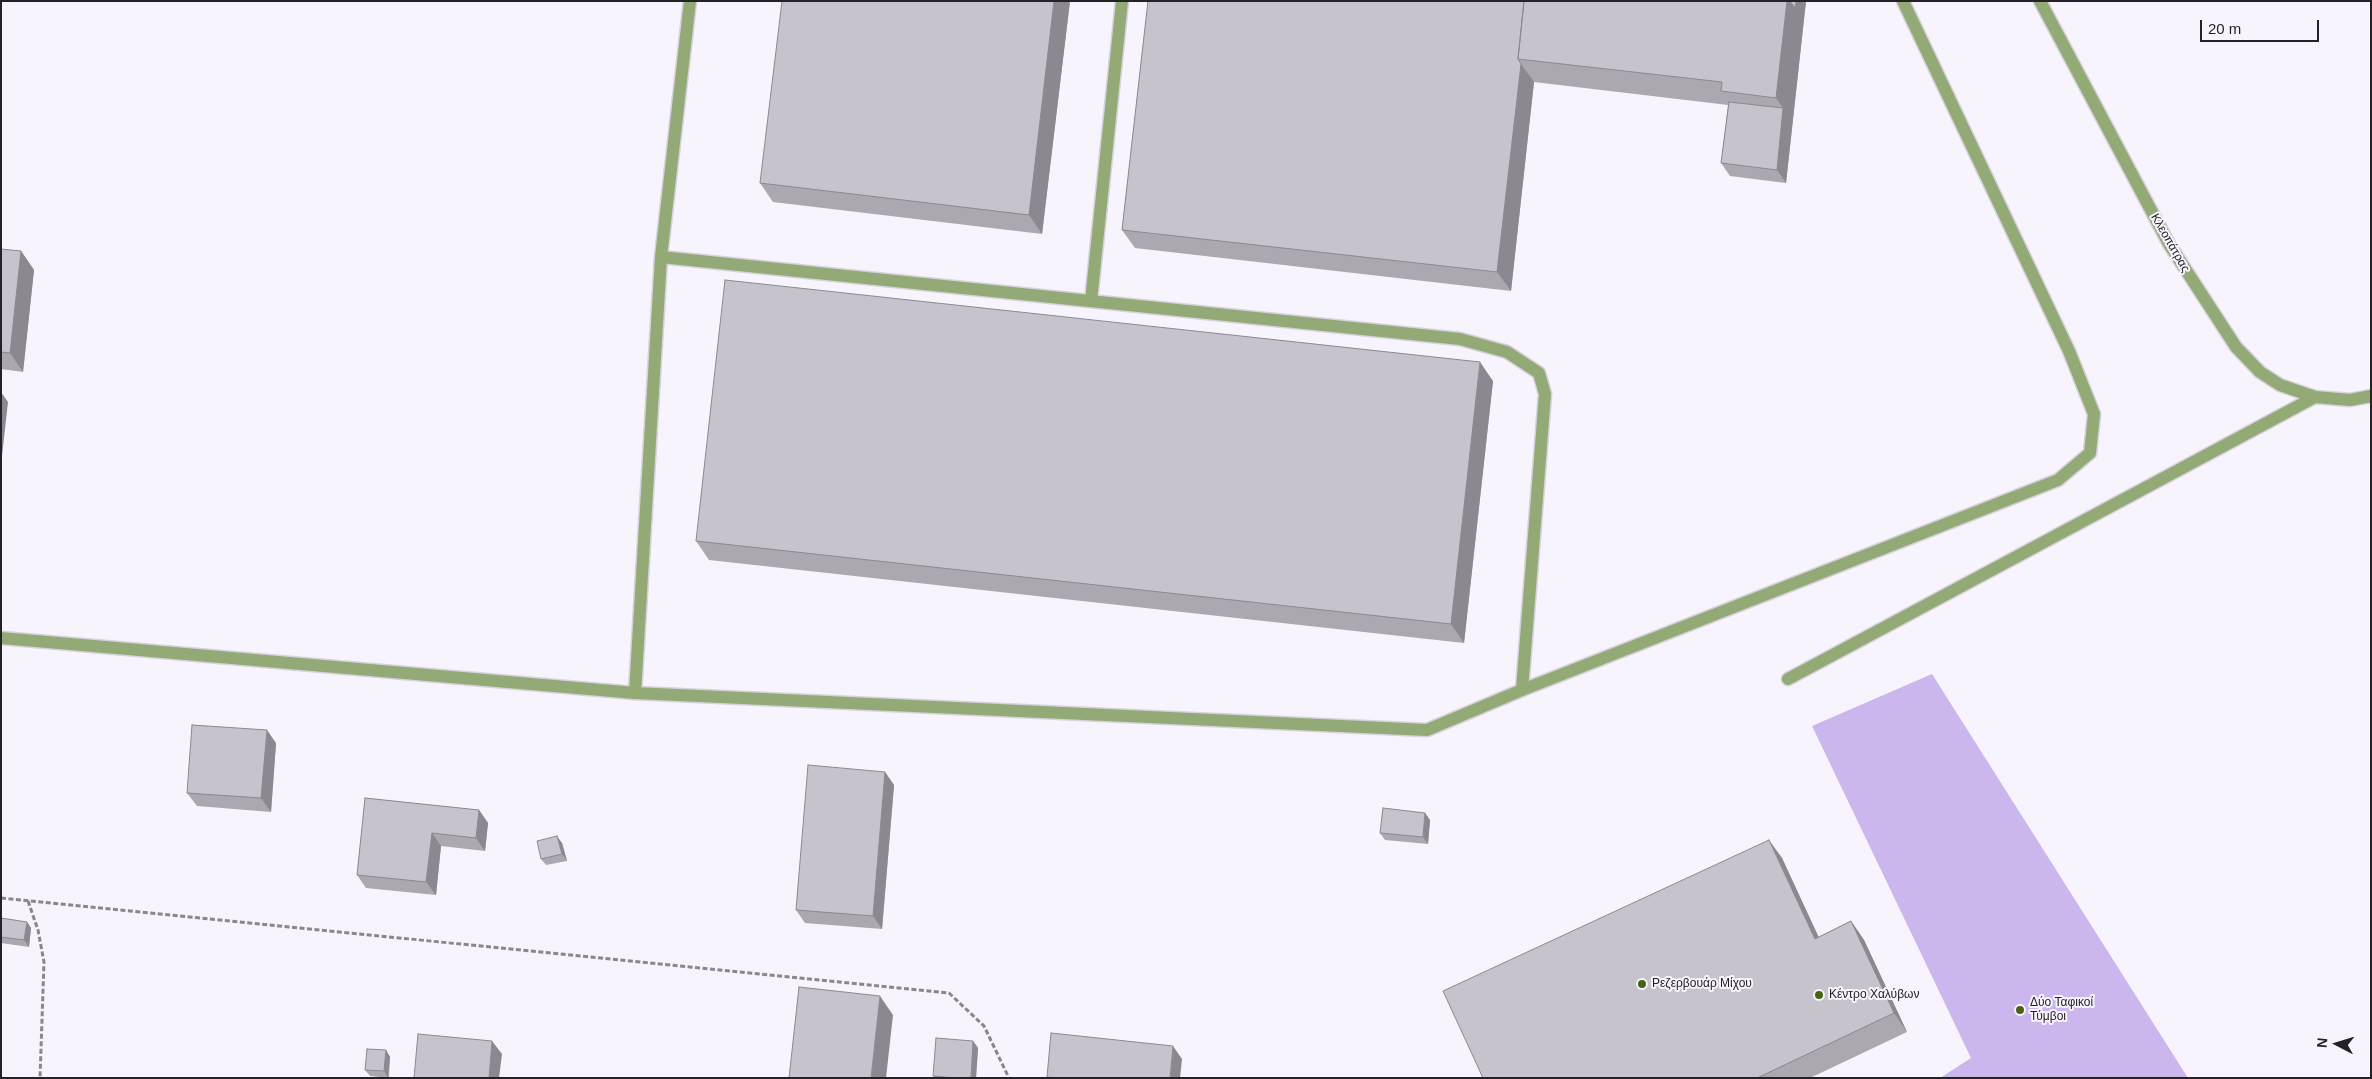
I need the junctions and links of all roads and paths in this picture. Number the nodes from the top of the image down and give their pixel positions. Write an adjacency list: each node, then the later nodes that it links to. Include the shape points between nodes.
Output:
1 (690, 1): 5 (street)
2 (1122, 1): 6 (street)
3 (1903, 1): 11 (street, via 2069,351 2094,414 2090,452 2058,480)
4 (2040, 1): 8 (street, Κλεοπάτρας, via 2169,244 2218,322 2260,372 2280,385)
5 (661, 257): 6 (street); 12 (street)
6 (1091, 301): 11 (street, via 1460,339 1507,352 1539,373 1545,394)
7 (2371, 396): 8 (street, Κλεοπάτρας, via 2350,400)
8 (2315, 397): 10 (street)
9 (1, 638): 12 (street)
10 (1788, 679)
11 (1522, 690): 12 (street, via 1427,730)
12 (635, 693)
13 (1, 898): 14 (path)
14 (28, 901): 15 (path, via 44,962); 16 (path, via 949,994 984,1026)
15 (40, 1078)
16 (1009, 1078)

